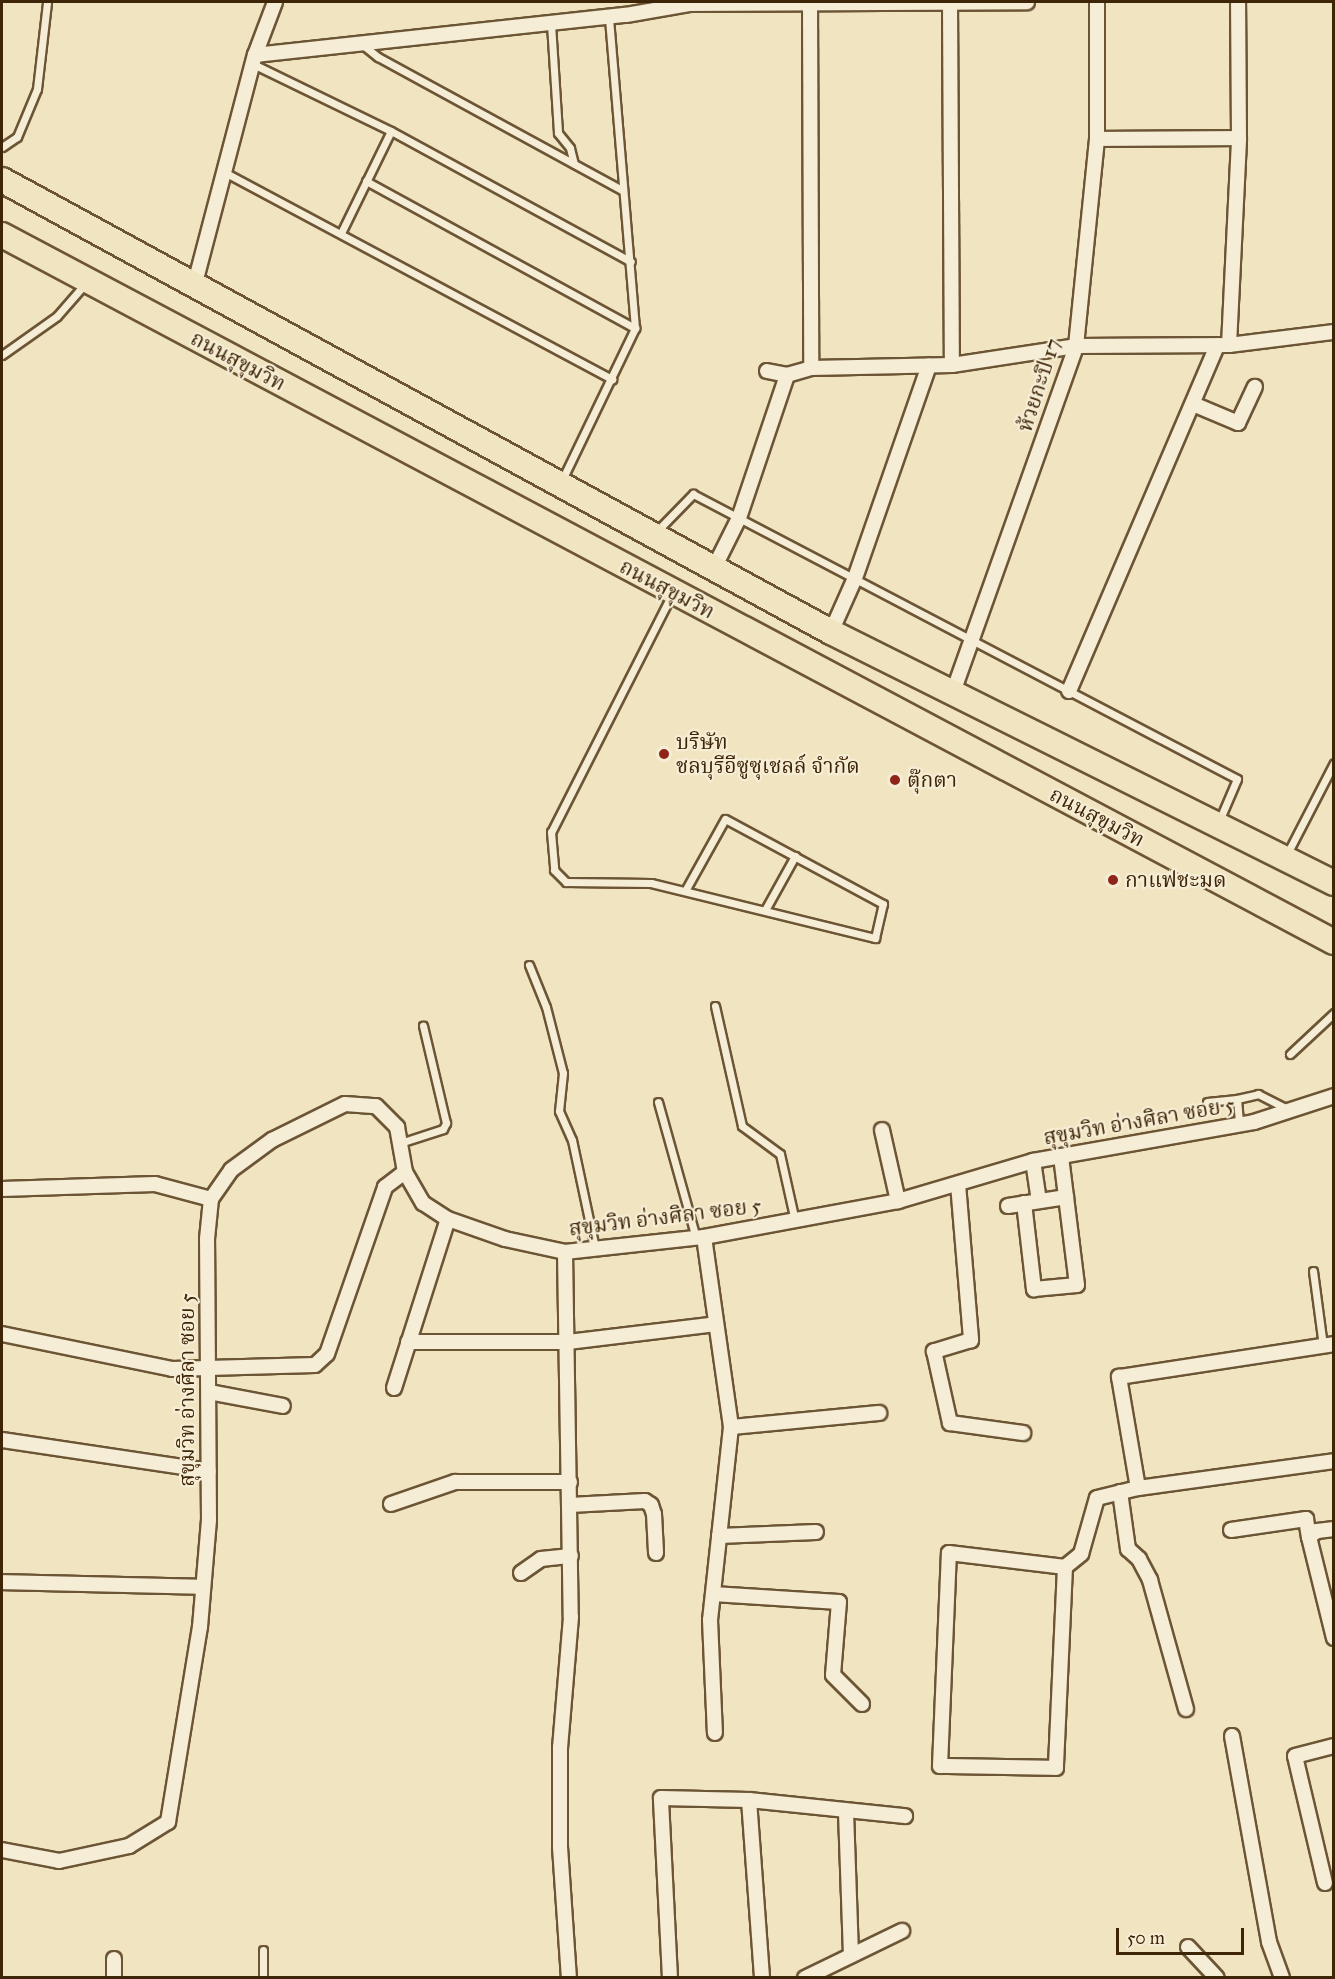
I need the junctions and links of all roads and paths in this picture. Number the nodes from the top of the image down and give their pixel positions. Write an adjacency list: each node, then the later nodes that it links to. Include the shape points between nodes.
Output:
1 (47, 2): 16 (lane, via 37,89 17,137)
2 (275, 2): 12 (street)
3 (950, 2): 4 (street); 8 (street); 32 (street)
4 (1027, 2)
5 (1097, 2): 15 (street, ห้วยกะปิ 17)
6 (1238, 2): 14 (street)
7 (689, 3): 8 (street); 9 (street)
8 (810, 3): 34 (street)
9 (609, 17): 10 (street); 21 (lane)
10 (551, 24): 11 (street); 17 (lane, via 558,133 570,148)
11 (360, 43): 12 (street); 17 (lane, via 378,57)
12 (254, 59): 13 (lane); 18 (street)
13 (391, 131): 20 (lane); 24 (lane)
14 (1239, 138): 15 (street); 29 (street)
15 (1097, 139): 30 (street, ห้วยกะปิ 17)
16 (2, 147)
17 (574, 164): 21 (lane)
18 (226, 173): 22 (lane); 26 (street)
19 (2, 180): 26 (highway, ถนนสุขุมวิท)
20 (366, 182): 22 (lane); 27 (lane)
21 (622, 190): 24 (lane)
22 (342, 231): 37 (lane)
23 (2, 235): 25 (highway, ถนนสุขุมวิท)
24 (631, 262): 27 (lane)
25 (87, 281): 31 (lane, via 57,316); 45 (highway, ถนนสุขุมวิท)
26 (195, 283): 40 (highway, ถนนสุขุมวิท)
27 (635, 328): 37 (lane)
28 (1334, 332): 29 (street)
29 (1223, 345): 30 (street); 39 (street)
30 (1076, 346): 32 (street); 47 (street, ห้วยกะปิ 17)
31 (2, 355)
32 (952, 365): 33 (street)
33 (929, 366): 34 (street); 44 (street)
34 (811, 368): 36 (street)
35 (767, 370): 36 (street)
36 (787, 375): 41 (street)
37 (612, 379): 40 (lane)
38 (1255, 387): 39 (street, via 1238,423)
39 (1193, 404): 48 (street)
40 (560, 484): 42 (highway, ถนนสุขุมวิท)
41 (739, 518): 42 (lane, via 693,494); 43 (street); 44 (lane)
42 (653, 535): 43 (highway, ถนนสุขุมวิท)
43 (714, 568): 46 (highway, ถนนสุขุมวิท)
44 (855, 578): 46 (street); 47 (lane)
45 (673, 591): 55 (lane, via 551,831 549,849 554,870 566,882 651,883); 57 (highway, ถนนสุขุมวิท)
46 (831, 632): 49 (highway, ถนนสุขุมวิท)
47 (975, 639): 48 (lane); 49 (street, ห้วยกะปิ 17)
48 (1069, 691): 51 (lane, via 1237,779)
49 (952, 695): 51 (highway, ถนนสุขุมวิท)
50 (1334, 764): 53 (lane)
51 (1216, 826): 53 (highway, ถนนสุขุมวิท)
52 (795, 856): 55 (lane, via 725,819); 56 (lane); 56 (lane, via 883,904 875,938)
53 (1284, 859): 54 (highway, ถนนสุขุมวิท)
54 (1334, 883)
55 (685, 891): 56 (lane)
56 (765, 910)
57 (1334, 942)
58 (529, 965): 85 (lane, via 546,1007 563,1073 559,1111 572,1140)
59 (715, 1006): 83 (lane, via 742,1126 780,1155)
60 (1334, 1013): 62 (lane)
61 (423, 1026): 70 (lane, via 446,1123 443,1129)
62 (1290, 1053)
63 (1334, 1096): 67 (street, สุขุมวิท อ่างศิลา ซอย 5)
64 (1236, 1099): 66 (lane); 67 (lane, via 1258,1094); 68 (lane)
65 (658, 1102): 84 (lane)
66 (1207, 1102)
67 (1292, 1110): 68 (street, สุขุมวิท อ่างศิลา ซอย 5)
68 (1239, 1124): 71 (street, สุขุมวิท อ่างศิลา ซอย 5)
69 (882, 1130): 78 (street)
70 (400, 1143): 73 (street, สุขุมวิท อ่างศิลา ซอย 5); 77 (street, สุขุมวิท อ่างศิลา ซอย 5, via 397,1127 376,1106 345,1104 272,1140 231,1170)
71 (1062, 1156): 72 (street, สุขุมวิท อ่างศิลา ซอย 5); 76 (street)
72 (1033, 1161): 74 (street, สุขุมวิท อ่างศิลา ซอย 5); 79 (street)
73 (405, 1172): 82 (street, สุขุมวิท อ่างศิลา ซอย 5, via 423,1203); 93 (street, via 385,1186 327,1354 320,1362)
74 (958, 1184): 78 (street, สุขุมวิท อ่างศิลา ซอย 5); 99 (street, via 971,1340 933,1352 950,1423)
75 (2, 1189): 77 (street, via 155,1184)
76 (1066, 1197): 79 (street); 80 (street, via 1077,1285 1034,1289)
77 (211, 1199): 93 (street, สุขุมวิท อ่างศิลา ซอย 5, via 207,1239)
78 (897, 1201): 83 (street, สุขุมวิท อ่างศิลา ซอย 5)
79 (1039, 1201): 80 (street)
80 (1024, 1203): 81 (street)
81 (1008, 1206)
82 (448, 1219): 86 (street, สุขุมวิท อ่างศิลา ซอย 5, via 505,1239); 90 (street)
83 (795, 1221): 84 (street, สุขุมวิท อ่างศิลา ซอย 5)
84 (700, 1238): 85 (street, สุขุมวิท อ่างศิลา ซอย 5); 88 (street)
85 (596, 1248): 86 (street, สุขุมวิท อ่างศิลา ซอย 5)
86 (565, 1252): 91 (street)
87 (1313, 1271): 92 (lane)
88 (716, 1324): 91 (street); 98 (street)
89 (2, 1334): 93 (street, via 172,1369)
90 (408, 1342): 91 (street); 94 (street)
91 (568, 1342): 103 (street)
92 (1328, 1345): 104 (street, via 1119,1377)
93 (209, 1367): 95 (street, สุขุมวิท อ่างศิลา ซอย 5)
94 (394, 1388)
95 (209, 1392): 96 (street); 102 (street, สุขุมวิท อ่างศิลา ซอย 5)
96 (283, 1406)
97 (879, 1413): 98 (street)
98 (731, 1427): 111 (street)
99 (1023, 1433)
100 (2, 1440): 102 (street)
101 (1334, 1461): 104 (street)
102 (209, 1471): 118 (street, สุขุมวิท อ่างศิลา ซอย 5)
103 (570, 1482): 106 (street, via 455,1482); 107 (street)
104 (1138, 1488): 105 (street)
105 (1120, 1492): 115 (street, via 1097,1498 1081,1554); 122 (street, via 1128,1549 1139,1559 1150,1580)
106 (391, 1504)
107 (570, 1505): 113 (street, via 645,1501 654,1515); 114 (street)
108 (1334, 1528): 112 (street)
109 (1231, 1530): 112 (street, via 1306,1519)
110 (816, 1532): 111 (street)
111 (719, 1536): 119 (street)
112 (1309, 1537): 120 (street)
113 (656, 1552)
114 (571, 1556): 116 (street, via 540,1559); 138 (street, via 571,1617 560,1747 560,1847)
115 (1065, 1567): 115 (street, via 1056,1768 940,1766 949,1553)
116 (521, 1573)
117 (2, 1582): 118 (street)
118 (203, 1587): 129 (street, สุขุมวิท อ่างศิลา ซอย 5, via 168,1822 129,1846 59,1861)
119 (713, 1594): 121 (street, via 839,1602 833,1675); 123 (street, via 710,1620)
120 (1334, 1638)
121 (862, 1704)
122 (1186, 1709)
123 (715, 1733)
124 (1232, 1736): 143 (street, via 1269,1942)
125 (1334, 1746): 130 (street, via 1295,1756)
126 (749, 1800): 127 (street); 139 (street, via 661,1798); 140 (street)
127 (846, 1812): 128 (street); 134 (street)
128 (906, 1816)
129 (2, 1850)
130 (1325, 1883)
131 (902, 1931): 134 (street)
132 (1188, 1947): 142 (street)
133 (263, 1950): 137 (lane)
134 (851, 1955): 141 (street)
135 (114, 1959): 136 (street)
136 (114, 1977)
137 (264, 1977)
138 (569, 1977)
139 (670, 1977)
140 (762, 1977)
141 (805, 1977)
142 (1217, 1977)
143 (1282, 1977)

